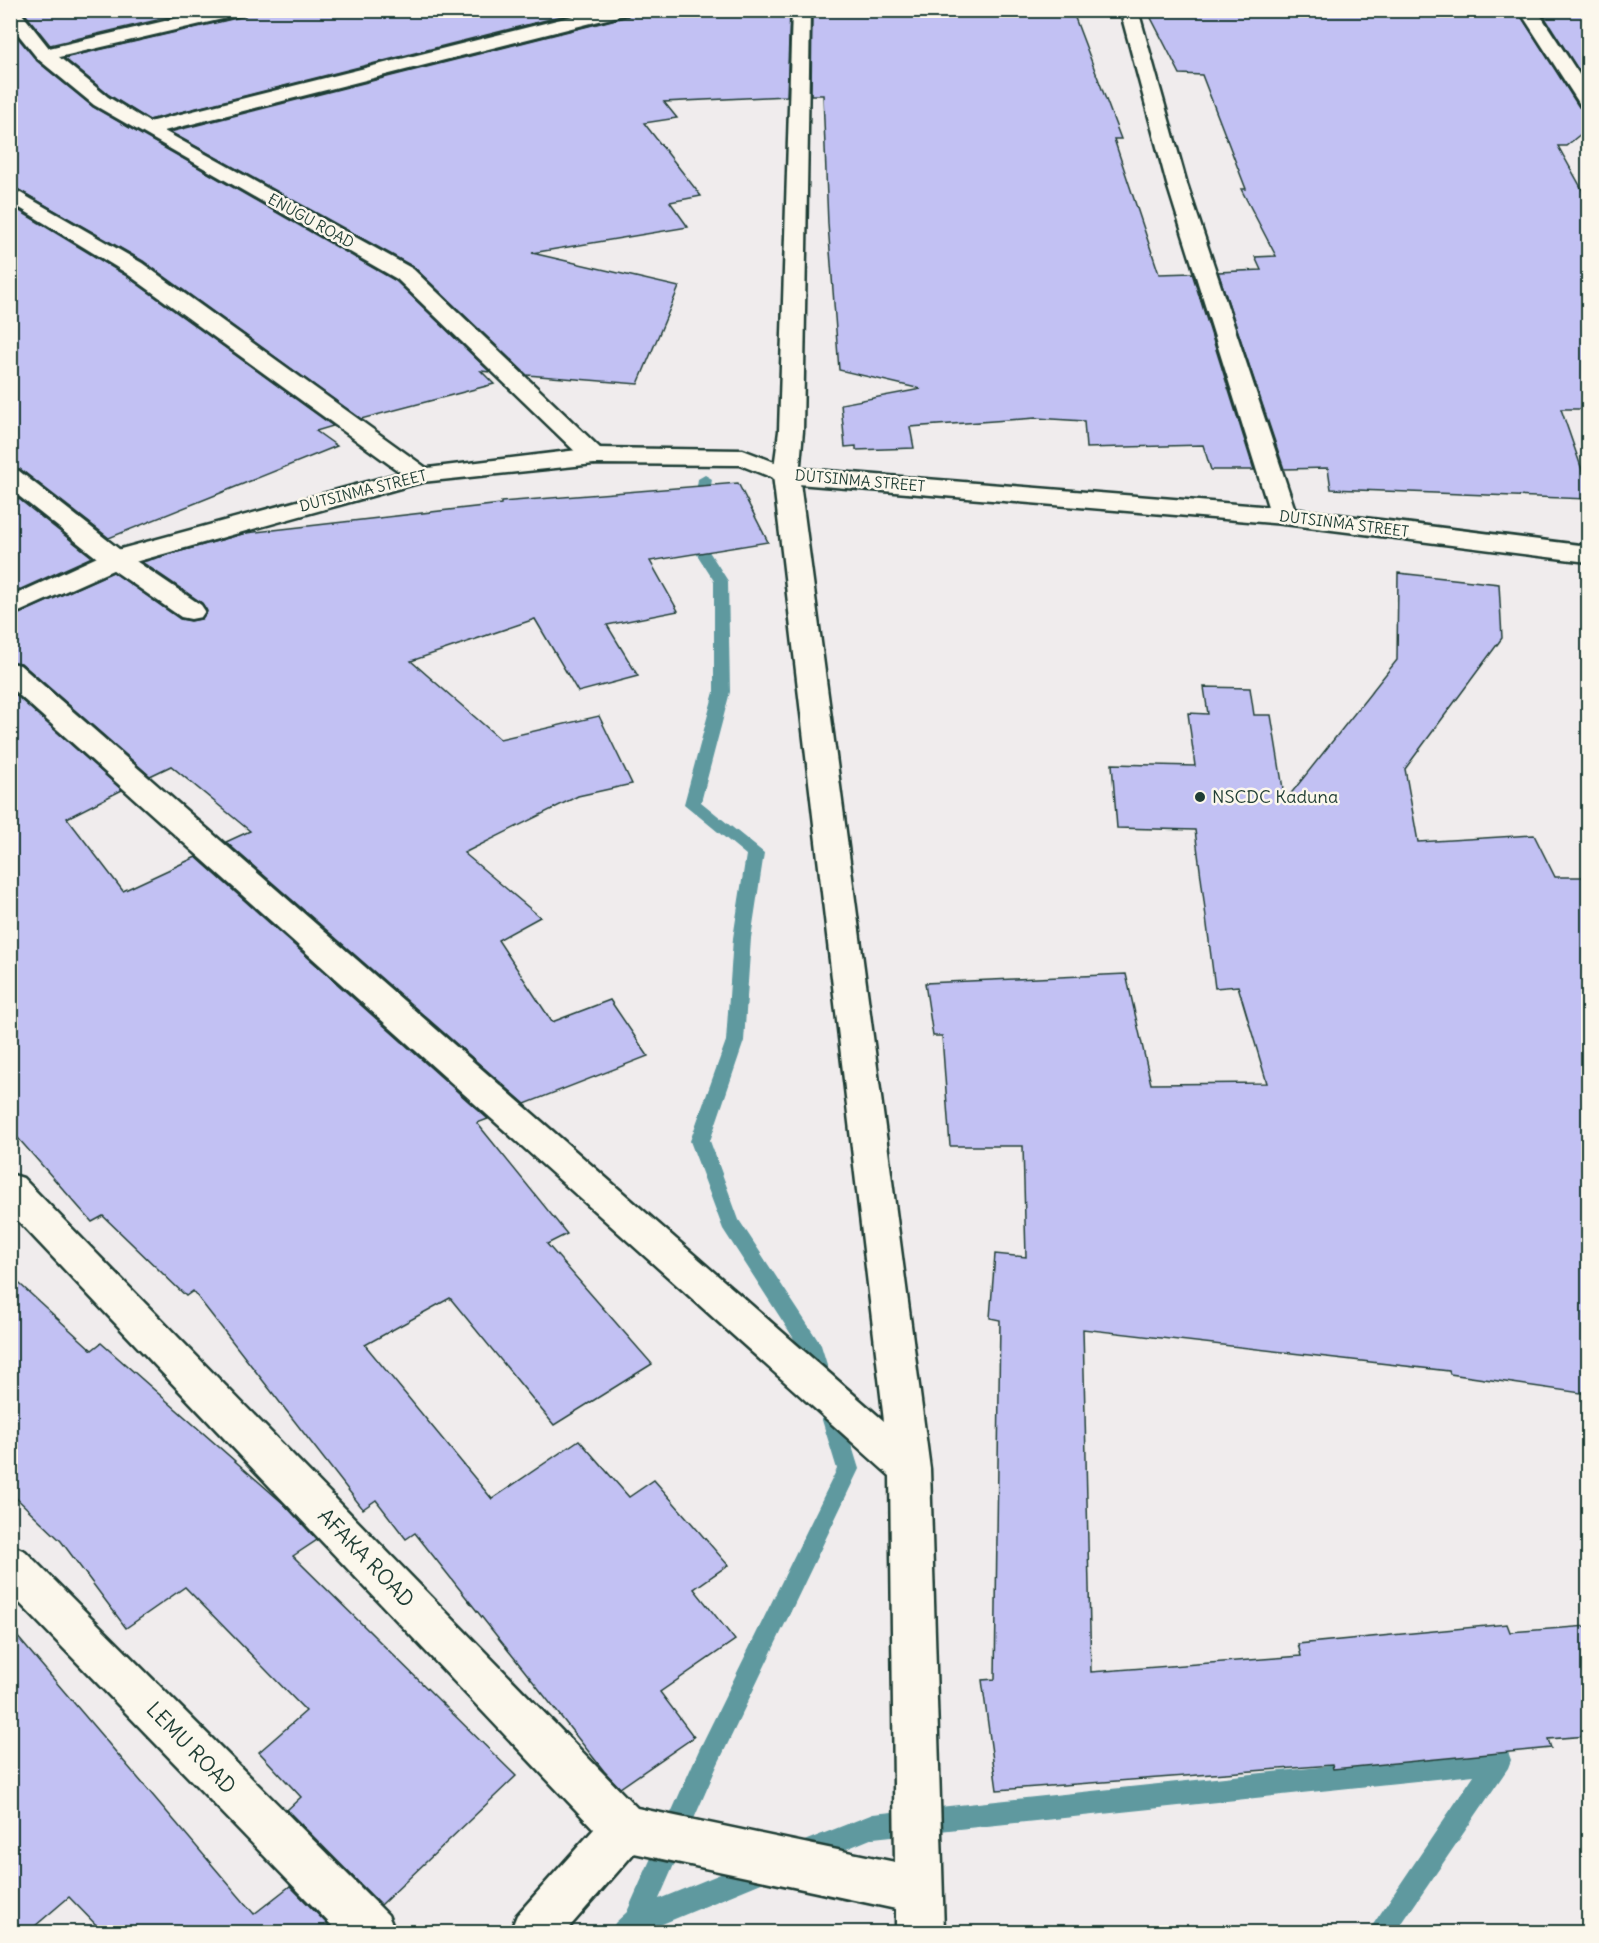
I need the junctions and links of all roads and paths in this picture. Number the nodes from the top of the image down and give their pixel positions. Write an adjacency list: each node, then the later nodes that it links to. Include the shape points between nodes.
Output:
1 (238, 10): 7 (street)
2 (621, 10): 9 (street)
3 (801, 10): 13 (street, via 791,431)
4 (1129, 10): 15 (street, via 1177,184)
5 (1528, 10): 8 (street)
6 (10, 11): 7 (street, ENUGU ROAD)
7 (45, 55): 9 (street, ENUGU ROAD, via 101,101)
8 (1588, 102)
9 (146, 129): 11 (street, ENUGU ROAD, via 405,274)
10 (10, 193): 12 (street, via 134,268)
11 (594, 456): 12 (street, DUTSINMA STREET); 13 (street, DUTSINMA STREET, via 743,458)
12 (420, 475): 17 (street, DUTSINMA STREET)
13 (786, 475): 15 (street, DUTSINMA STREET); 22 (street)
14 (10, 476): 17 (street)
15 (1284, 516): 16 (street, DUTSINMA STREET)
16 (1588, 554)
17 (115, 559): 18 (street, DUTSINMA STREET); 19 (street)
18 (10, 608)
19 (191, 611)
20 (10, 671): 22 (street)
21 (10, 1188): 24 (street, AFAKA ROAD)
22 (910, 1469): 25 (street)
23 (10, 1564): 26 (street, LEMU ROAD)
24 (625, 1828): 25 (street); 27 (street)
25 (920, 1912)
26 (371, 1932)
27 (534, 1932)

